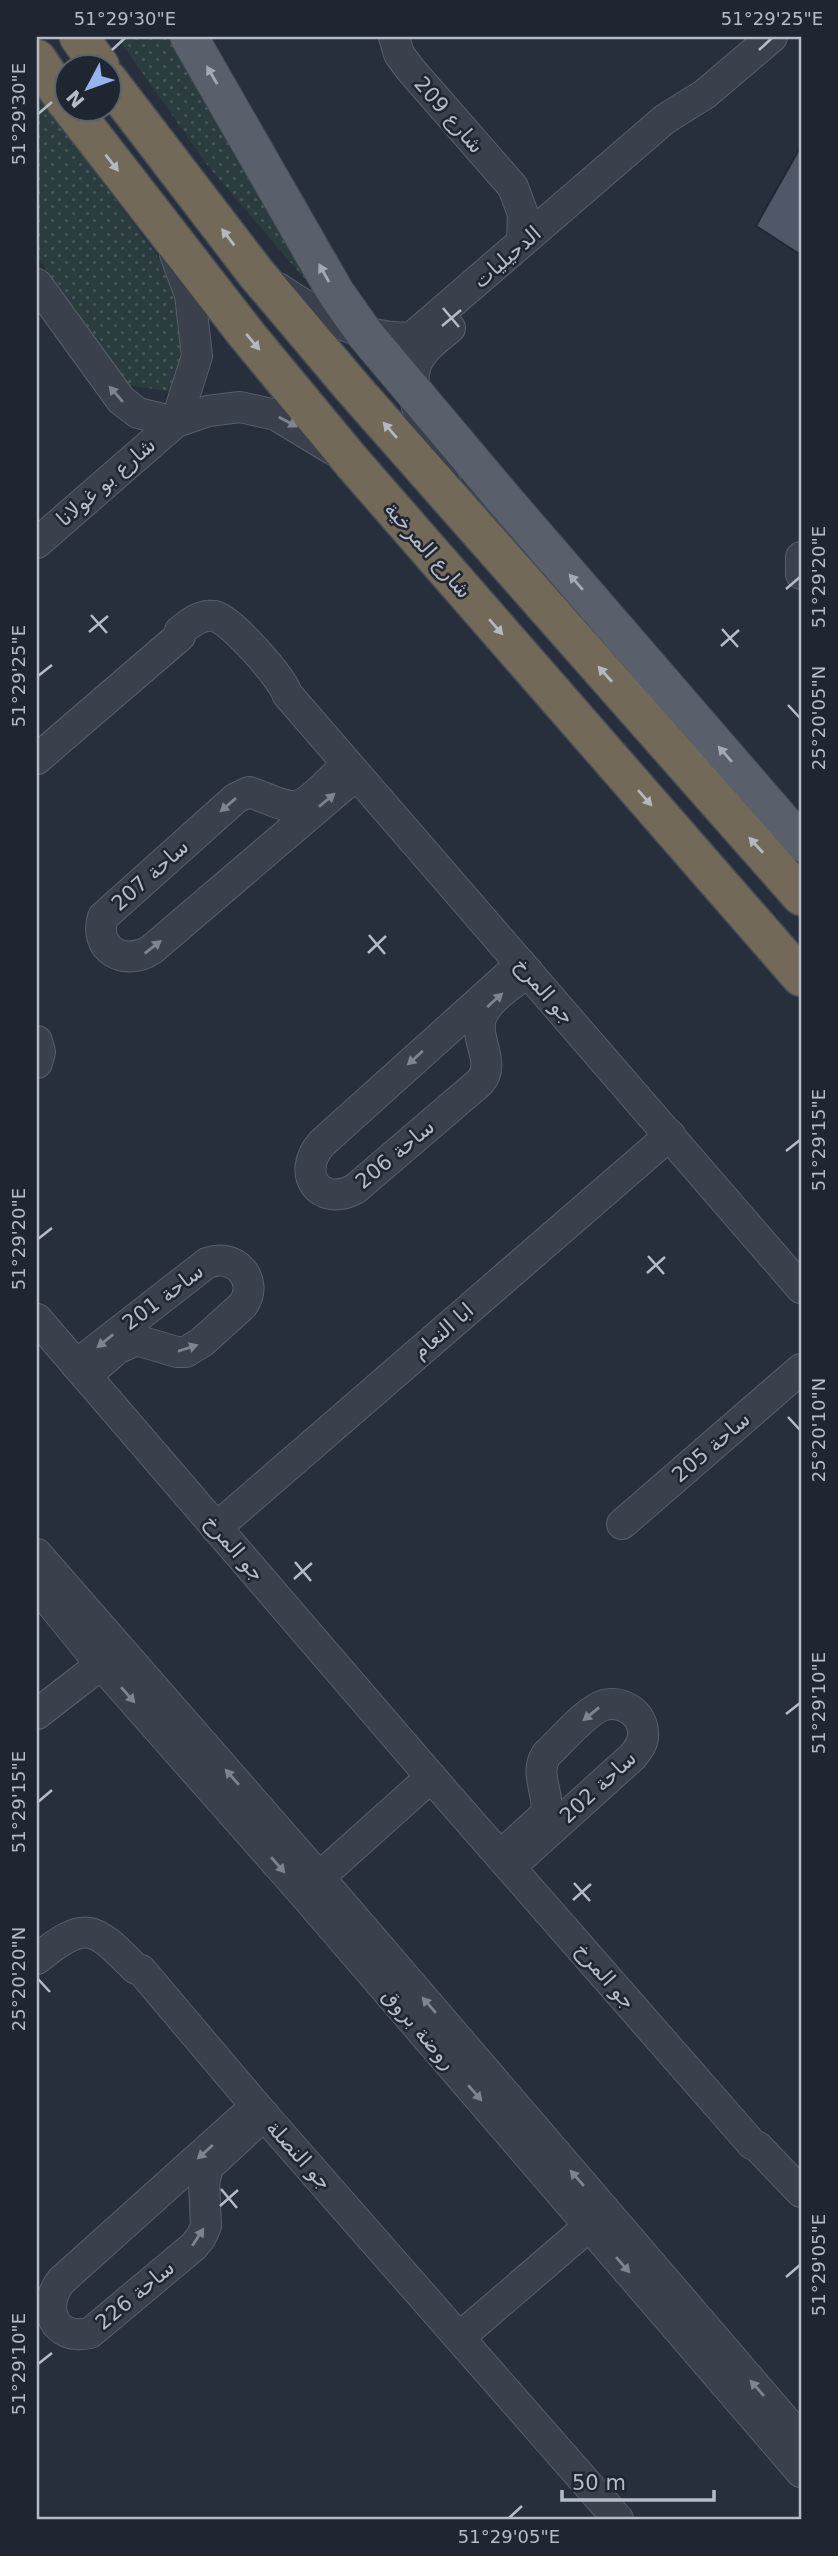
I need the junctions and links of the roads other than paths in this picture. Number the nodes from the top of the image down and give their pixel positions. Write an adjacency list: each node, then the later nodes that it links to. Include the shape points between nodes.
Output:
1 (79, 37): 5 (highway)
2 (190, 37): 17 (main road, one-way to 2, via 335,293)
3 (394, 37): 11 (street, شارع 209, via 410,69)
4 (772, 37): 8 (street, الدحيليات)
5 (90, 52)
6 (37, 59): 7 (highway)
7 (52, 81)
8 (705, 94): 12 (street, الدحيليات, via 665,119); 18 (street, الدحيليات, via 675,132 432,344 416,366)
9 (122, 98): 15 (highway, one-way to 9)
10 (82, 122): 13 (highway, شارع المرخية, one-way to 13)
11 (513, 187): 12 (street, شارع 209, via 539,201); 14 (street, شارع 209, via 523,214)
12 (568, 204): 14 (street, الدحيليات)
13 (167, 233): 19 (street, شارع بو غولانا, via 190,295 197,356); 20 (highway, شارع المرخية, one-way to 20)
14 (522, 242): 17 (street, الدحيليات, via 412,337)
15 (255, 272): 17 (street, الدحيليات, via 308,309); 21 (highway, one-way to 15)
16 (37, 284): 19 (street, one-way to 16, via 138,413 121,401)
17 (365, 334): 18 (main road)
18 (415, 391): 21 (street, الدحيليات, via 422,425); 29 (main road, one-way to 18)
19 (176, 422): 20 (street, شارع بو غولانا, one-way to 20, via 215,409 240,407 276,415); 22 (street, شارع بو غولانا)
20 (352, 462): 32 (highway, شارع المرخية, one-way to 32)
21 (454, 504): 30 (highway, one-way to 21)
22 (37, 542)
23 (801, 557): 24 (street)
24 (801, 574)
25 (37, 759): 26 (street, جو المرخ, via 180,636 209,633 241,648)
26 (352, 769): 27 (street, ساحة 207, via 303,804); 28 (street, ساحة 207, one-way to 26); 31 (street, جو المرخ)
27 (273, 801): 28 (street, via 282,820); 28 (street, ساحة 207, one-way to 28, via 249,792 236,798 110,909 100,927 102,937 121,957 141,956)
28 (280, 840)
29 (801, 843)
30 (801, 896)
31 (524, 968): 33 (street, ساحة 206); 35 (street, ساحة 206, one-way to 31, via 480,1026 485,1010); 37 (street, جو المرخ)
32 (801, 978)
33 (442, 1034): 35 (street, via 464,1035); 35 (street, ساحة 206, one-way to 35, via 315,1151 310,1176 324,1193 335,1196 355,1189 484,1077)
34 (37, 1041): 36 (street)
35 (483, 1045)
36 (37, 1063)
37 (670, 1135): 38 (street, جو المرخ); 45 (street, ابا النعام)
38 (801, 1287)
39 (152, 1305): 41 (street, via 150,1325); 41 (street, ساحة 201, one-way to 39, via 177,1352 195,1348 243,1305 248,1281 230,1261 216,1259); 43 (street, ساحة 201, one-way to 43)
40 (37, 1319): 43 (street, جو المرخ)
41 (156, 1344): 43 (street, ساحة 201, via 127,1342)
42 (801, 1369): 44 (street, ساحة 205)
43 (81, 1371): 45 (street, جو المرخ)
44 (622, 1524)
45 (216, 1528): 50 (street, جو المرخ)
46 (37, 1554): 48 (street, روضة بروق)
47 (37, 1586): 48 (street, روضة بروق)
48 (106, 1652): 49 (street, via 52,1694); 54 (street, روضة بروق)
49 (38, 1712)
50 (432, 1777): 53 (street, جو المرخ); 54 (street)
51 (547, 1795): 52 (street); 52 (street, ساحة 202, one-way to 51, via 641,1746 640,1719 617,1703 591,1712 546,1755 540,1774); 53 (street, ساحة 202, via 546,1814)
52 (582, 1803): 53 (street, ساحة 202)
53 (505, 1862): 59 (street, جو المرخ)
54 (310, 1885): 64 (street, روضة بروق)
55 (37, 1949): 57 (street, جو النصلة, via 64,1926 93,1916 124,1941)
56 (37, 1959): 57 (street, جو النصلة, via 71,1935 89,1932 107,1940)
57 (141, 1970): 58 (street, جو النصلة)
58 (260, 2111): 60 (street, ساحة 226, one-way to 60); 62 (street, ساحة 226, via 208,2167); 65 (street, جو النصلة)
59 (752, 2144): 61 (street, جو المرخ); 63 (street, جو المرخ, via 751,2149)
60 (163, 2189): 62 (street, via 185,2192); 62 (street, ساحة 226, one-way to 62, via 54,2290 51,2314 67,2333 90,2333 194,2246 206,2226)
61 (801, 2192)
62 (205, 2204)
63 (801, 2211)
64 (597, 2218): 65 (street); 66 (street, روضة بروق, one-way to 64); 67 (street, روضة بروق, one-way to 67)
65 (460, 2337): 68 (street, جو النصلة)
66 (801, 2440)
67 (801, 2470)
68 (618, 2519)

